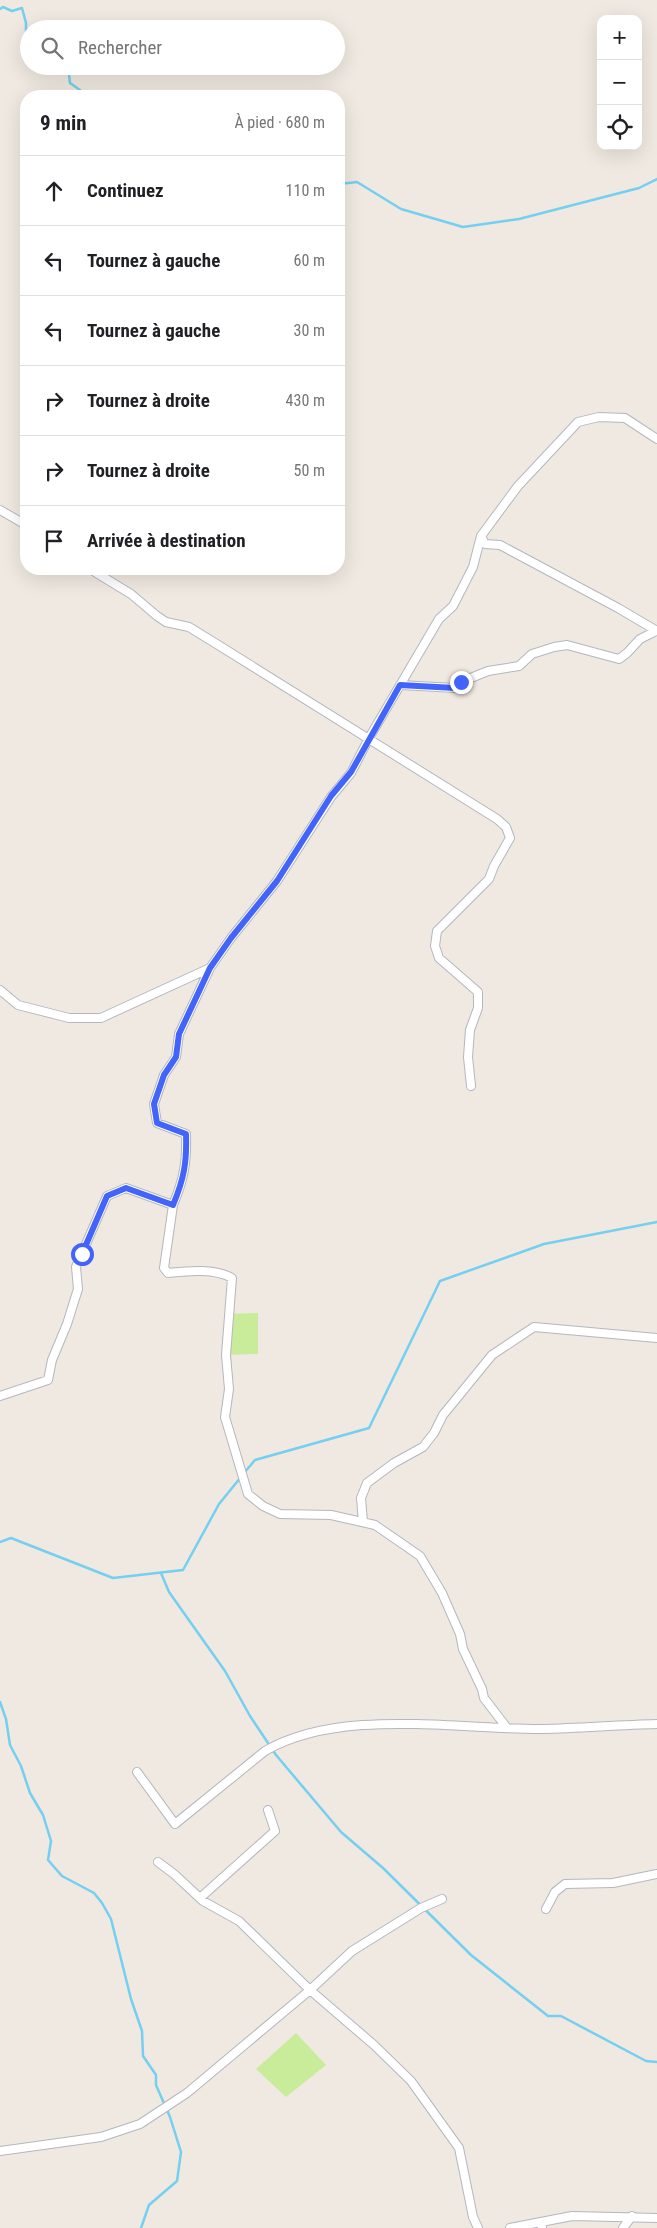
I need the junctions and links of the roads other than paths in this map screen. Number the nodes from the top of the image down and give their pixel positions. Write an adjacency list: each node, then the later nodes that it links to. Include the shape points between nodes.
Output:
1 (657, 439): 4 (street, via 625,418 599,417 578,422 518,486)
2 (0, 510): 3 (street)
3 (20, 522)
4 (482, 536): 6 (street, via 485,544 500,545); 7 (street, via 473,567 453,606 439,619)
5 (100, 575): 8 (street, via 131,594 166,622 189,627)
6 (657, 631): 7 (street, via 640,639 619,658 567,645 532,654 519,666 488,671 461,682 455,688)
7 (400, 685): 8 (street)
8 (368, 738): 9 (street, via 351,772 331,796 277,881); 11 (street, via 497,819 506,827 510,838 489,878 437,930 435,946 439,958 478,992 478,1008 470,1030)
9 (210, 968): 10 (street, via 101,1018 69,1018 18,1005); 12 (street, via 179,1034 176,1057 164,1075 154,1104 157,1123 186,1134 187,1158)
10 (0, 990)
11 (471, 1086)
12 (173, 1205): 14 (street, via 126,1188 107,1196 76,1267 78,1289 48,1380); 15 (street, via 164,1268 168,1272 194,1271 232,1278 226,1355 229,1389 225,1417 248,1494 280,1514 331,1515)
13 (657, 1338): 15 (street, via 534,1327 492,1355 443,1415 423,1447 367,1483 361,1498)
14 (0, 1396)
15 (362, 1522): 17 (street, via 375,1525 420,1556 442,1593 484,1698)
16 (657, 1724): 17 (street)
17 (507, 1728): 18 (street, via 342,1726 276,1745 264,1751 176,1824)
18 (137, 1772)
19 (268, 1810): 22 (street, via 275,1831)
20 (158, 1862): 22 (street)
21 (657, 1874): 24 (street, via 613,1883 565,1884 555,1892)
22 (200, 1898): 25 (street, via 239,1921)
23 (442, 1898): 25 (street, via 367,1940)
24 (546, 1909)
25 (310, 1990): 26 (street, via 170,2105 140,2124 101,2137); 30 (street, via 390,2060 430,2104 459,2148)
26 (0, 2151)
27 (632, 2216): 28 (street); 29 (street, via 572,2216); 32 (street)
28 (657, 2218)
29 (542, 2225): 31 (street)
30 (478, 2228)
31 (510, 2228)
32 (623, 2228)

